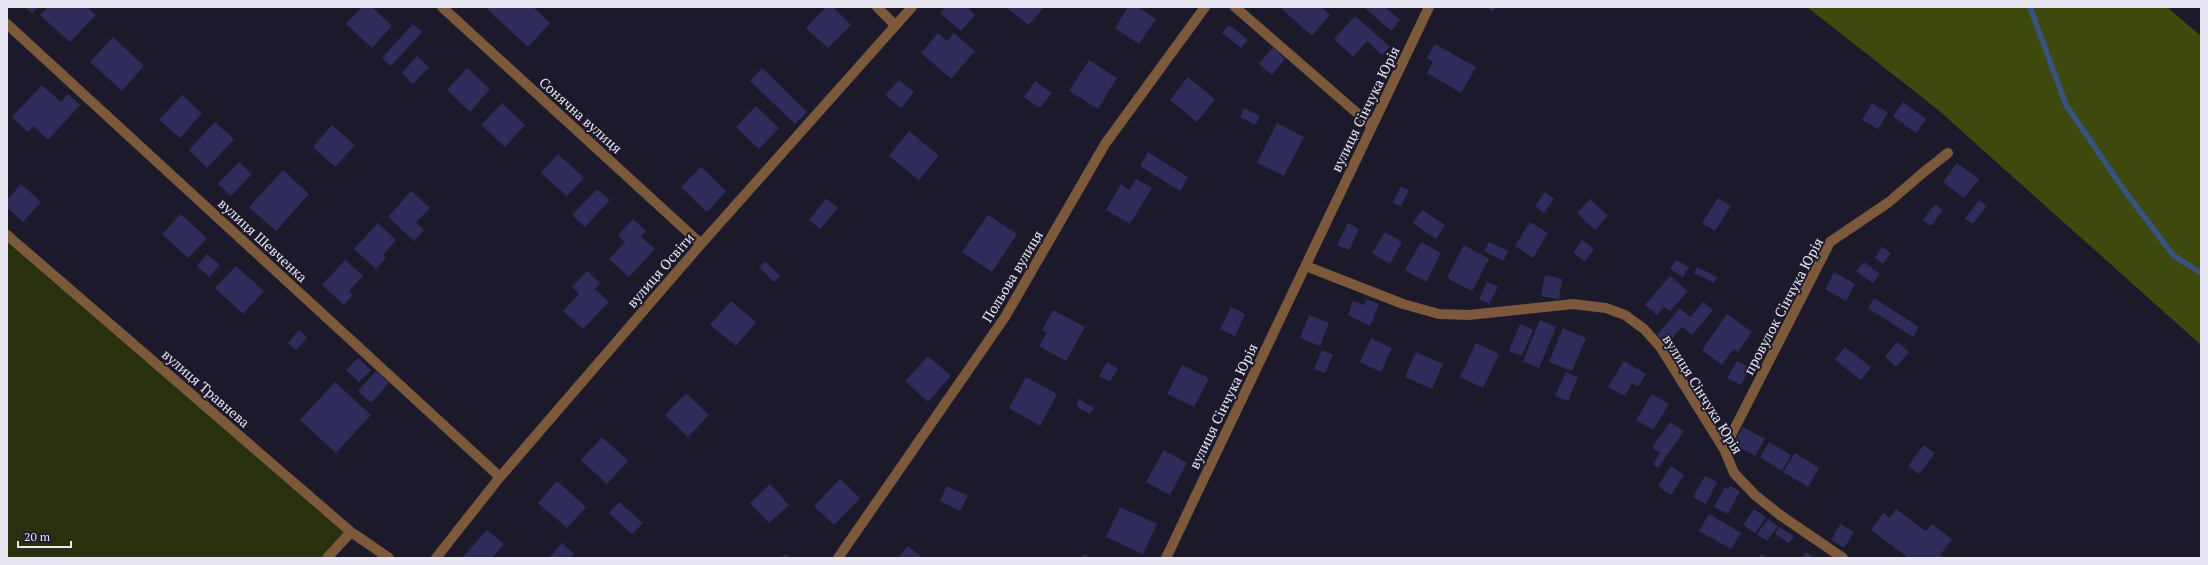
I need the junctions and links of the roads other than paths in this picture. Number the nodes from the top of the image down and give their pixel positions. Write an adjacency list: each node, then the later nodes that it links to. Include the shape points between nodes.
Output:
1 (442, 7): 12 (street, Сонячна вулиця)
2 (877, 7): 8 (street)
3 (912, 7): 8 (street, вулиця Освіти)
4 (1205, 7): 20 (street, Польова вулиця, via 1105,144 1005,317)
5 (1236, 7): 9 (street)
6 (1430, 7): 9 (street, вулиця Сінчука Юрія)
7 (7, 24): 15 (street, вулиця Шевченка)
8 (895, 25): 12 (street, вулиця Освіти)
9 (1372, 126): 13 (street, вулиця Сінчука Юрія)
10 (1948, 153): 14 (street, провулок Сінчука Юрія, via 1889,202 1830,242)
11 (7, 235): 16 (street, вулиця Травнева)
12 (701, 244): 15 (street, вулиця Освіти)
13 (1306, 266): 14 (street, вулиця Сінчука Юрія, via 1403,304 1439,314 1469,315 1573,304 1606,308 1625,315 1644,329 1661,348); 21 (street, вулиця Сінчука Юрія)
14 (1724, 449): 22 (street, вулиця Сінчука Юрія, via 1734,473 1755,495)
15 (500, 477): 19 (street, вулиця Освіти)
16 (351, 532): 17 (street); 18 (street, вулиця Травнева)
17 (327, 558)
18 (389, 558)
19 (436, 558)
20 (838, 558)
21 (1166, 558)
22 (1843, 558)

